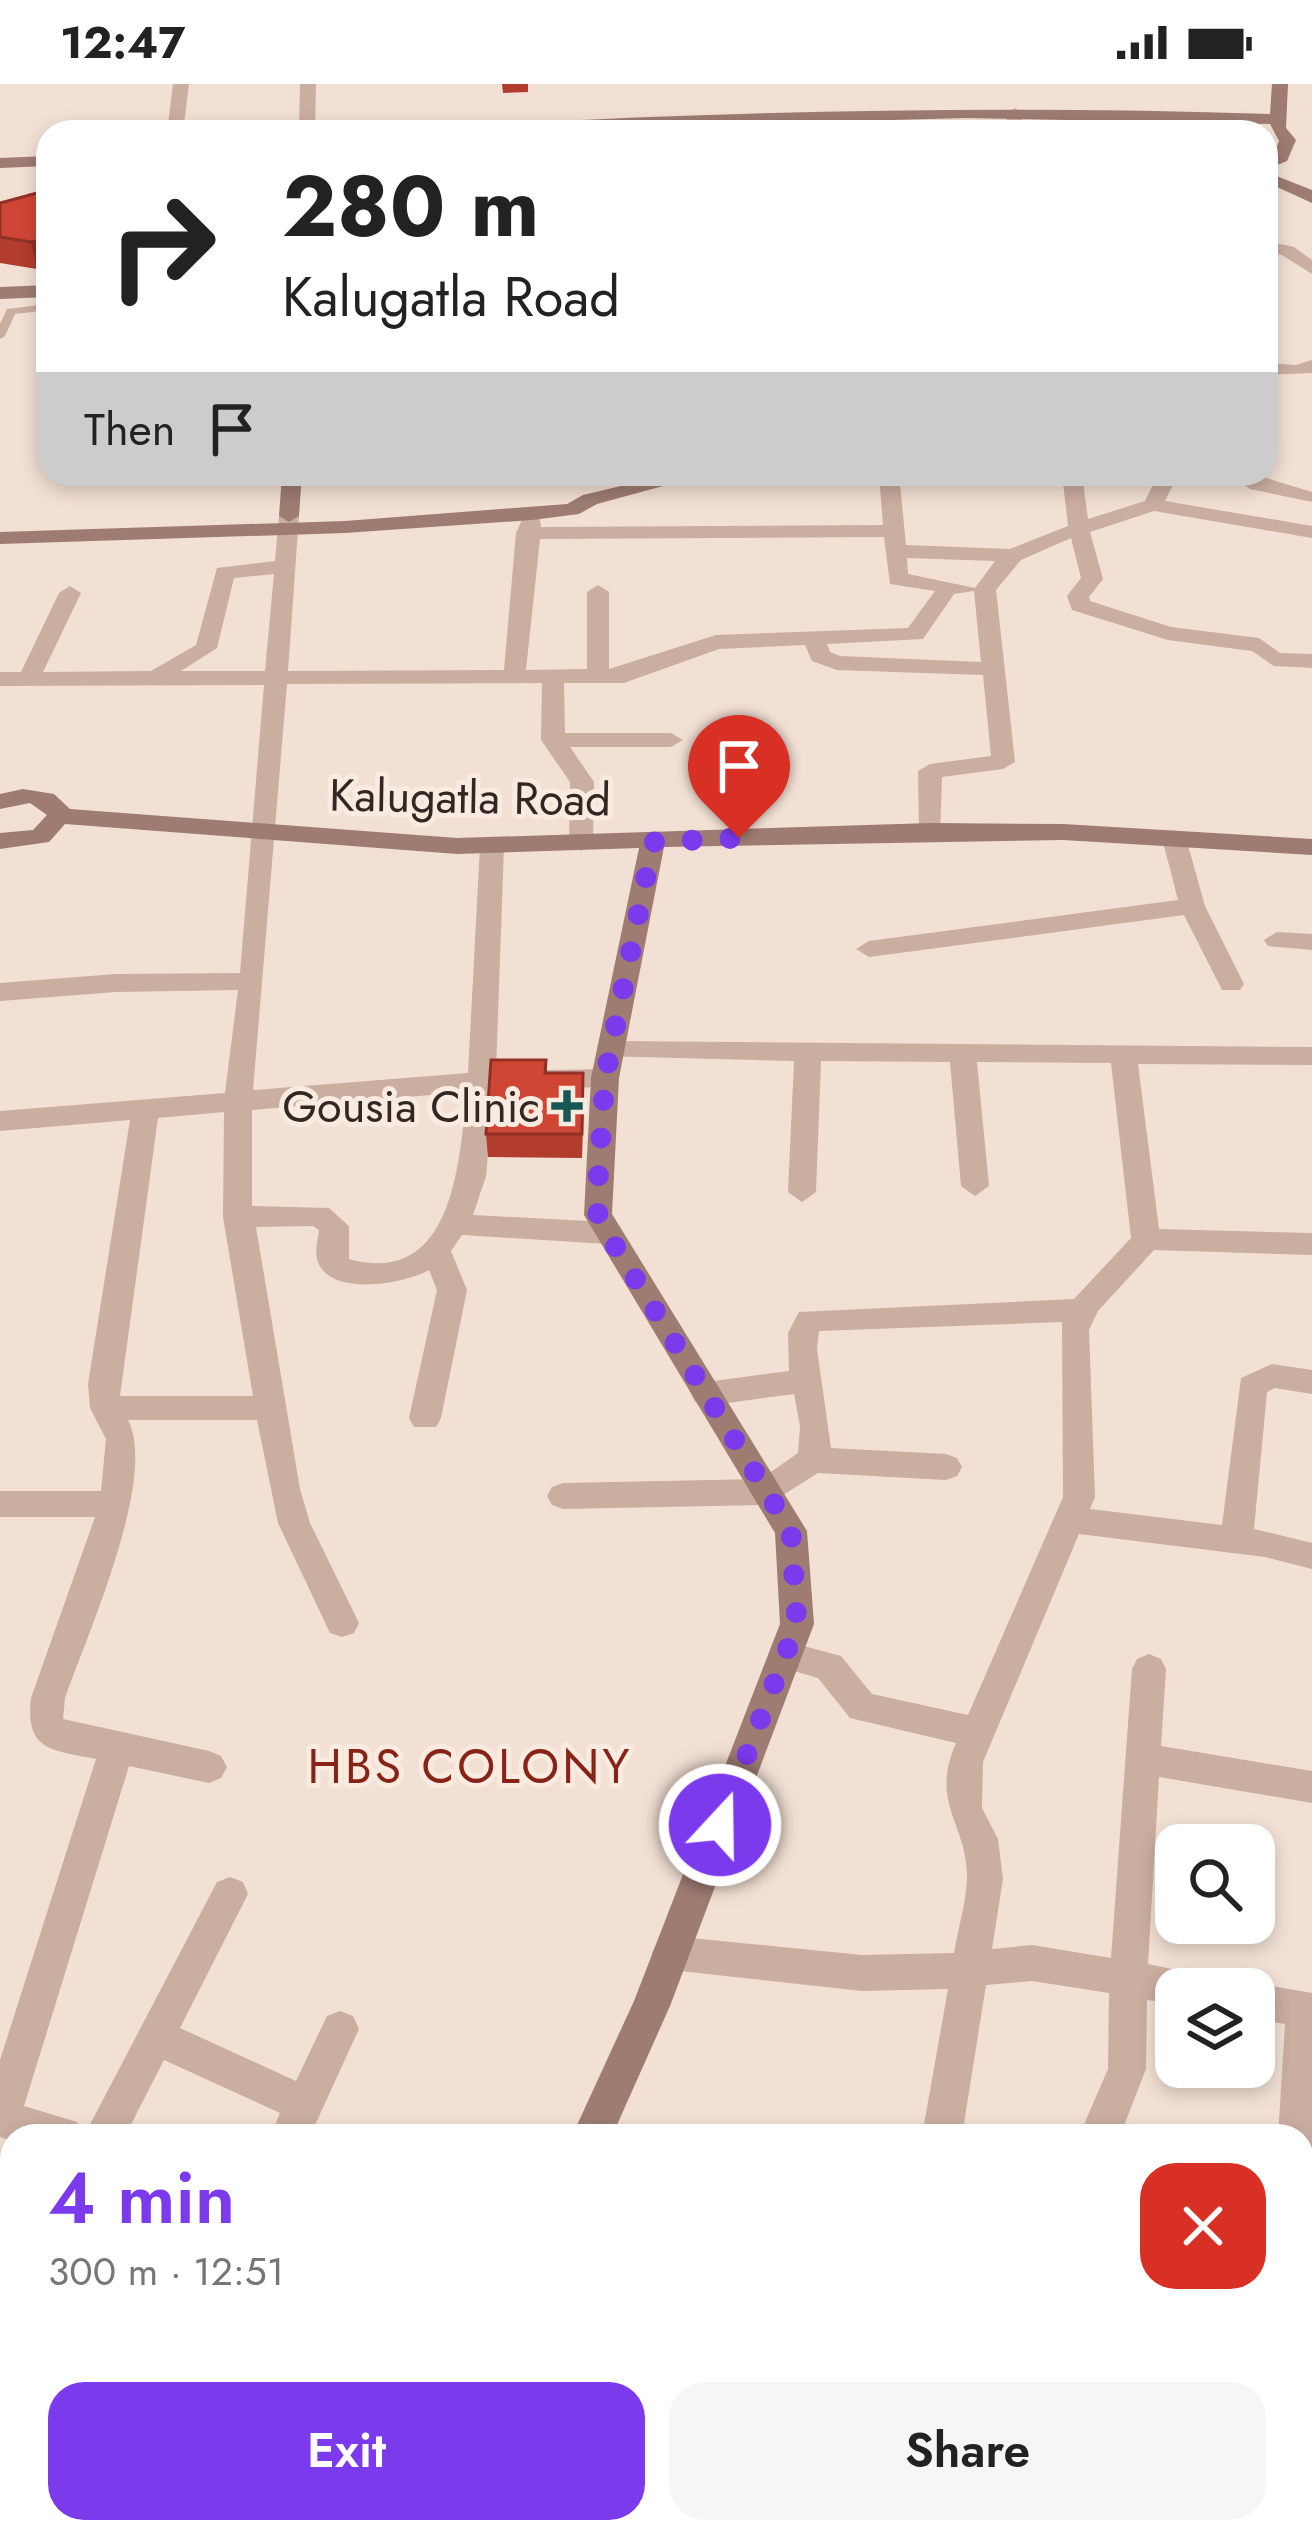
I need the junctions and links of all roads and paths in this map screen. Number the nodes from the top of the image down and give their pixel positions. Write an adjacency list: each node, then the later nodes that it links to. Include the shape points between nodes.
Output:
1 (181, 84): 4 (street)
2 (308, 84): 5 (street)
3 (1280, 84): 6 (street)
4 (176, 120)
5 (307, 120)
6 (1275, 120)
7 (1278, 131): 8 (street, via 1288,140)
8 (1278, 159)
9 (36, 161): 10 (street)
10 (0, 164)
11 (1278, 181): 12 (street)
12 (1312, 198)
13 (1278, 249): 14 (street)
14 (1312, 269)
15 (36, 292): 16 (street)
16 (0, 293)
17 (36, 308): 18 (lane, via 11,311)
18 (0, 336)
19 (1312, 366): 20 (street)
20 (1278, 370)
21 (291, 486): 30 (street)
22 (643, 486): 28 (street)
23 (890, 486): 36 (street)
24 (1074, 486): 33 (street)
25 (1162, 486): 29 (street)
26 (1261, 486): 27 (street)
27 (1310, 497): 34 (street)
28 (590, 499): 30 (street); 32 (street)
29 (1153, 505): 33 (street); 34 (street)
30 (289, 522): 31 (street); 32 (street); 35 (street); 38 (street)
31 (0, 524)
32 (530, 524): 36 (street); 51 (street)
33 (1079, 529): 37 (street); 44 (street, via 1092,578 1080,605 1168,632 1258,645 1274,659)
34 (1304, 530)
35 (0, 538)
36 (893, 541): 37 (street); 39 (street, via 898,579)
37 (1010, 555): 40 (street)
38 (286, 566): 46 (street); 47 (street, via 225,573 206,648)
39 (947, 589): 40 (street); 43 (street, via 915,634)
40 (985, 590): 45 (street)
41 (70, 592): 50 (street)
42 (598, 592): 48 (street)
43 (814, 638): 45 (street, via 820,656 837,663); 48 (street, via 716,642 638,673)
44 (1312, 662)
45 (993, 669): 57 (street, via 1003,762 930,771)
46 (279, 674): 47 (street); 51 (street); 58 (street)
47 (155, 676): 50 (street)
48 (598, 676): 49 (street)
49 (554, 677): 51 (street); 53 (street)
50 (29, 678): 52 (street)
51 (514, 678)
52 (0, 679)
53 (553, 740): 54 (street); 61 (street, via 582,782)
54 (671, 740)
55 (3, 794): 56 (street, Kalugatla Road, via 45,798)
56 (59, 816): 58 (street, Kalugatla Road); 62 (street, via 40,837)
57 (931, 831): 59 (street, Kalugatla Road); 60 (street, Kalugatla Road)
58 (262, 832): 63 (street, Kalugatla Road); 69 (street)
59 (1174, 838): 64 (street, Kalugatla Road); 65 (street)
60 (653, 842): 61 (street, Kalugatla Road); 76 (street)
61 (581, 843): 63 (street, Kalugatla Road)
62 (1, 845)
63 (492, 846): 77 (street)
64 (1312, 847)
65 (1192, 906): 68 (street); 70 (street)
66 (1277, 940): 67 (street)
67 (1312, 942)
68 (868, 949)
69 (252, 981): 71 (street); 78 (street)
70 (1231, 985)
71 (0, 992)
72 (808, 1051): 73 (street); 76 (street); 82 (street)
73 (963, 1053): 74 (street); 81 (street)
74 (1124, 1054): 75 (street); 86 (street)
75 (1312, 1056)
76 (608, 1064): 77 (street); 84 (street, via 597,1196)
77 (482, 1082): 78 (street); 85 (street, via 469,1189)
78 (238, 1099): 79 (street); 83 (street)
79 (145, 1110): 80 (street); 92 (street, via 103,1384)
80 (0, 1121)
81 (975, 1186)
82 (802, 1192)
83 (237, 1217): 85 (street, via 328,1218 332,1258 348,1270 410,1271); 93 (street)
84 (607, 1233): 85 (street); 91 (street)
85 (444, 1235): 94 (street, via 452,1290)
86 (1146, 1239): 87 (street); 88 (street)
87 (1312, 1244)
88 (1079, 1310): 89 (street, via 819,1317 803,1328); 101 (street, via 1079,1497)
89 (808, 1380): 91 (street); 95 (street, via 817,1436)
90 (1312, 1382): 102 (street, via 1272,1376 1252,1386)
91 (706, 1394): 97 (street)
92 (106, 1408): 93 (street); 100 (street, via 123,1452)
93 (270, 1408): 104 (street, via 294,1523)
94 (425, 1418)
95 (812, 1460): 96 (street); 97 (street)
96 (946, 1467)
97 (767, 1492): 98 (street); 105 (street, via 791,1531 797,1624)
98 (563, 1496)
99 (0, 1504): 100 (street)
100 (116, 1504): 108 (street, via 44,1715 61,1737)
101 (1072, 1520): 102 (street); 107 (street)
102 (1237, 1540): 103 (street)
103 (1312, 1556)
104 (342, 1623)
105 (785, 1654): 107 (street, via 829,1666 862,1708); 113 (street)
106 (1149, 1670): 109 (street)
107 (976, 1732): 114 (street, via 965,1762 964,1810 986,1859)
108 (117, 1749): 110 (street); 122 (street)
109 (1145, 1759): 111 (street); 115 (street)
110 (209, 1767)
111 (1312, 1786)
112 (230, 1894): 120 (street)
113 (671, 1953): 114 (street, via 862,1973); 125 (street)
114 (970, 1970): 115 (street, via 1032,1963); 126 (street)
115 (1128, 1977): 116 (street); 127 (street, via 1127,2069)
116 (1155, 1982)
117 (1275, 2005): 118 (street)
118 (1308, 2011): 121 (street)
119 (340, 2029): 123 (street)
120 (155, 2036): 123 (street); 124 (street)
121 (1306, 2065): 128 (street)
122 (1, 2118)
123 (297, 2121)
124 (110, 2124)
125 (597, 2124)
126 (943, 2124)
127 (1105, 2124)
128 (1299, 2124)

